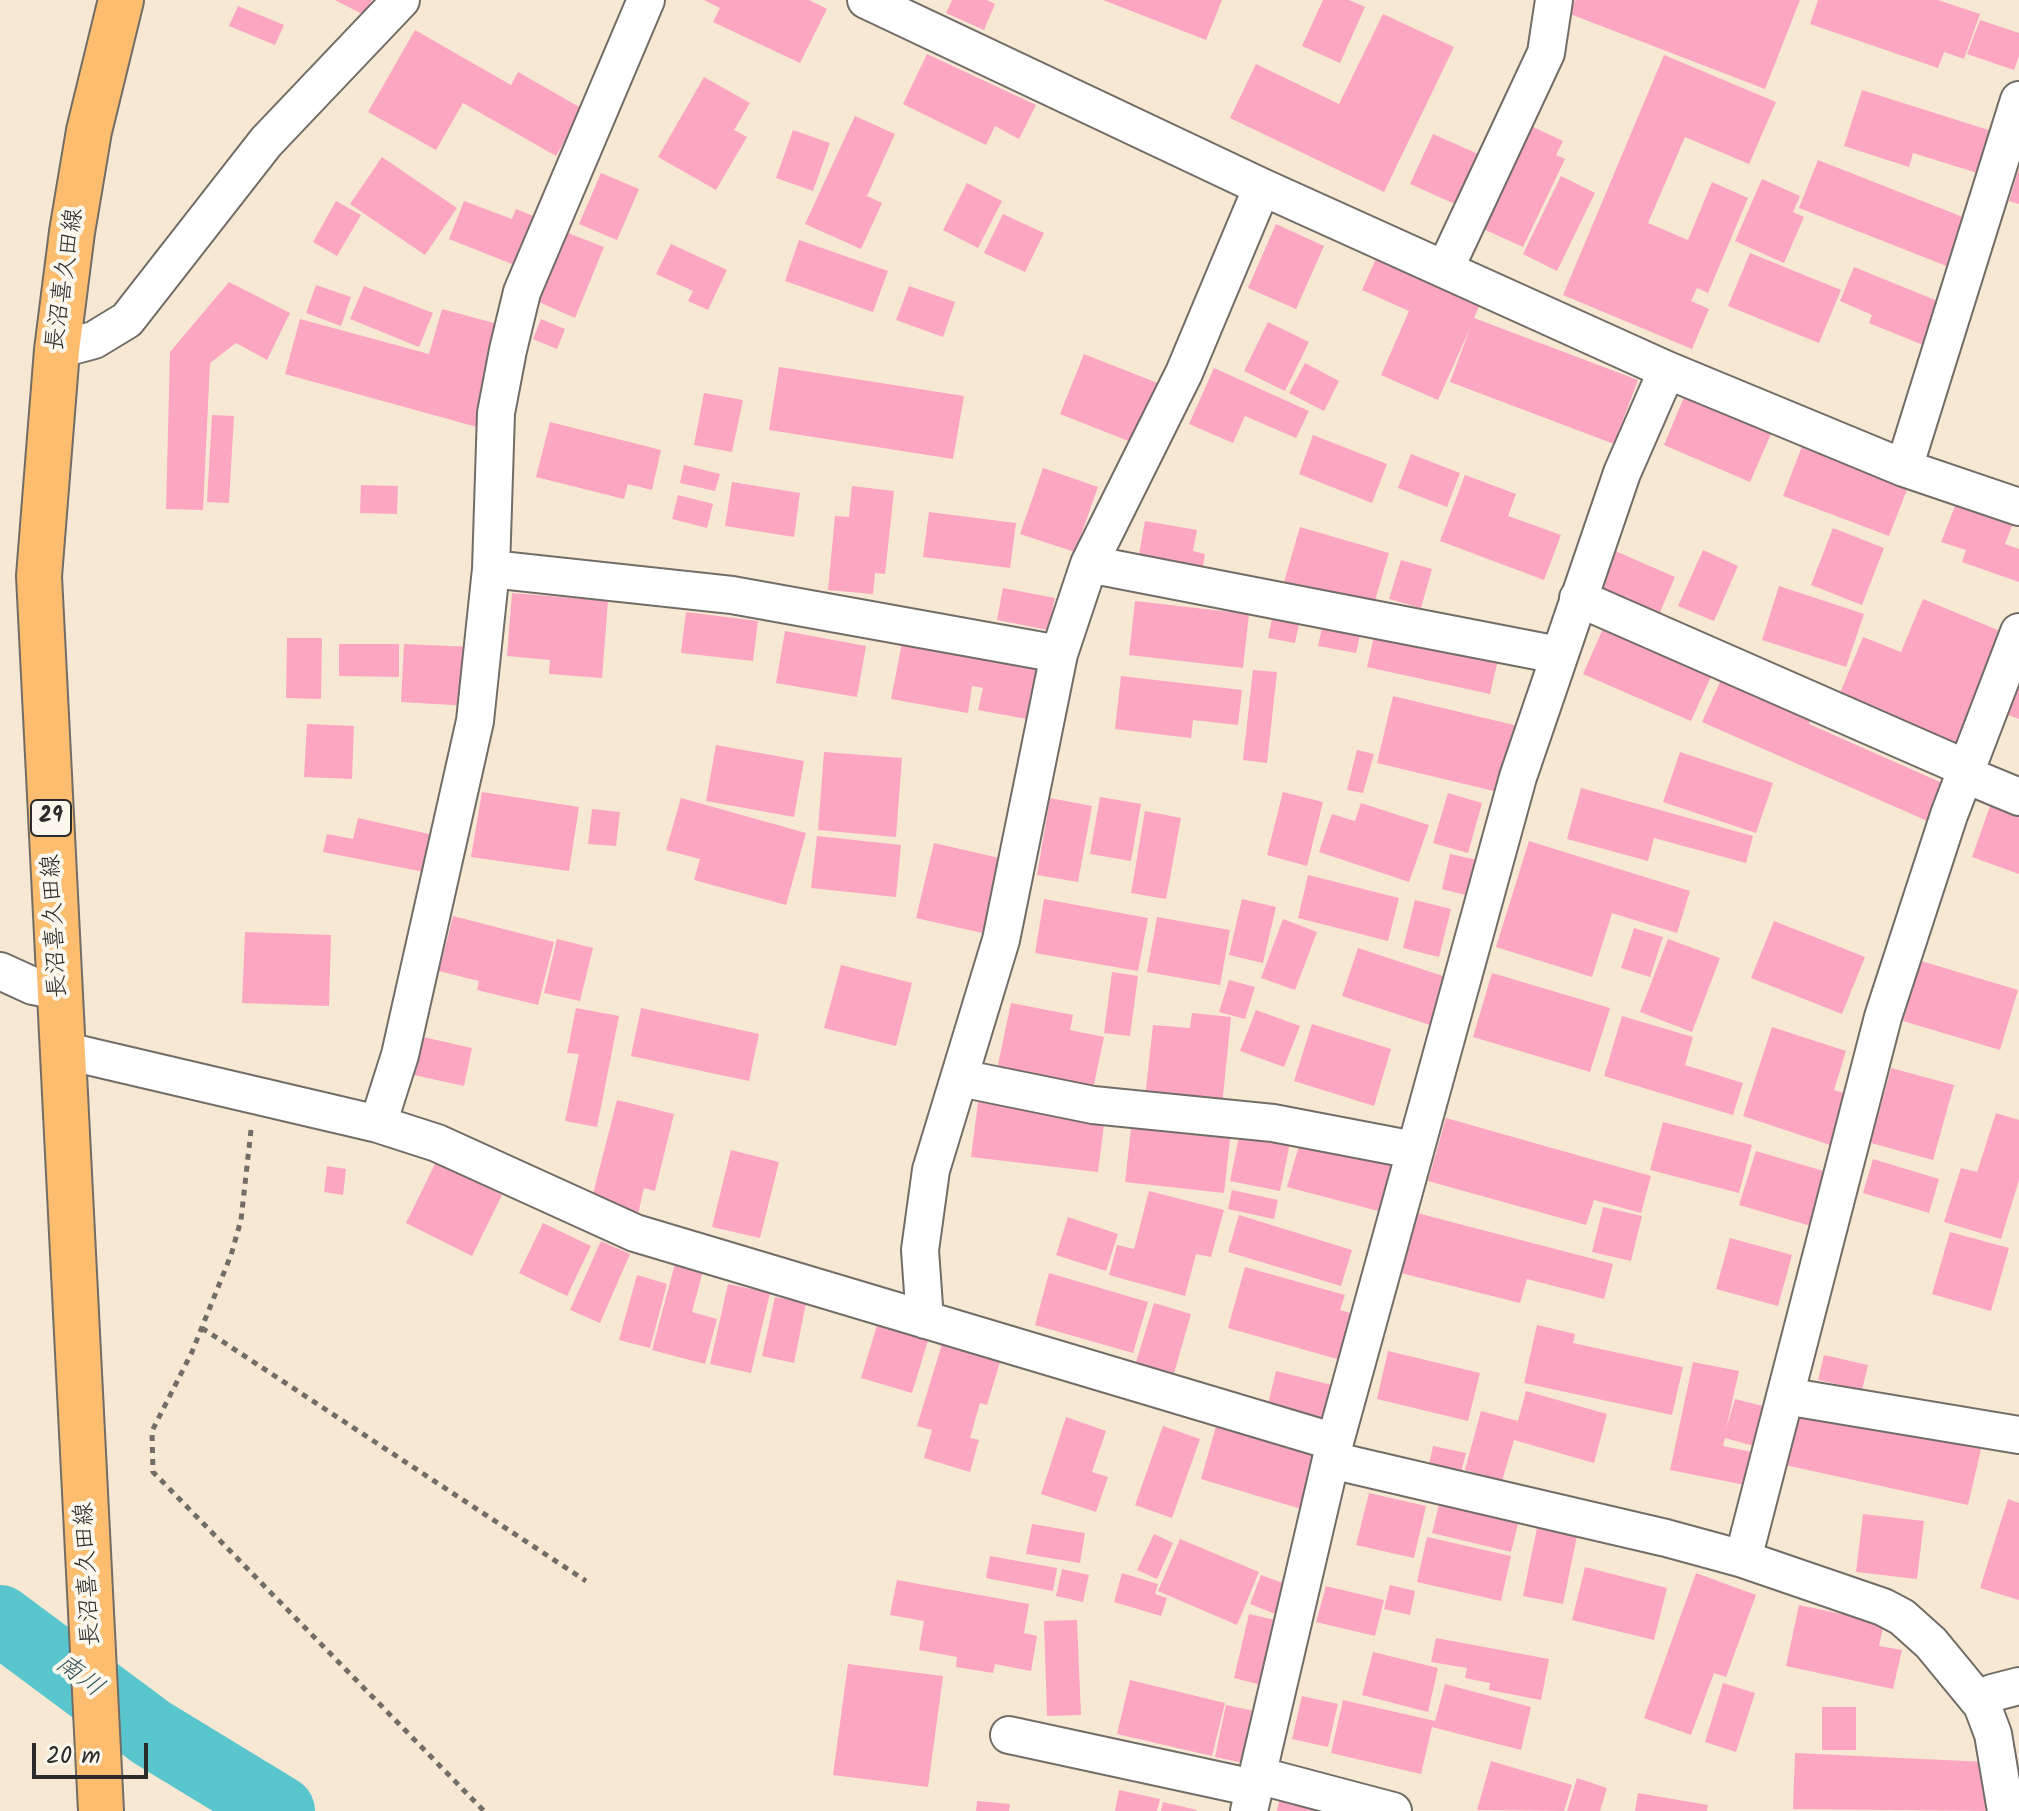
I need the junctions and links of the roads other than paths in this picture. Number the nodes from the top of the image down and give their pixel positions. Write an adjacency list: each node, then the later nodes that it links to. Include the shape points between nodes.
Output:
1 (121, 0): 10 (main road, 長沼喜久田線 / 29, via 89,131)
2 (401, 0): 10 (street, via 266,142 127,320 94,340)
3 (646, 0): 15 (street, via 522,292 496,413)
4 (866, 0): 6 (street)
5 (1554, 0): 9 (street, via 1546,53)
6 (915, 11): 8 (street)
7 (2019, 100): 12 (street)
8 (1262, 187): 9 (street); 14 (street, via 1184,373)
9 (1445, 269): 11 (street)
10 (57, 350): 23 (main road, 長沼喜久田線 / 29, via 39,576)
11 (1667, 370): 12 (street); 16 (street, via 1622,473)
12 (1904, 468): 13 (street)
13 (2019, 507)
14 (1089, 564): 18 (street); 19 (street)
15 (491, 569): 18 (street, via 732,595); 26 (street, via 475,721 400,1055)
16 (1578, 598): 19 (street); 20 (street)
17 (2019, 632): 20 (street)
18 (1059, 654): 25 (street, via 1001,940)
19 (1558, 655): 27 (street, via 1518,777)
20 (1966, 772): 21 (street); 29 (street, via 1883,1017)
21 (2019, 797)
22 (0, 971): 23 (street)
23 (60, 991): 24 (main road, 長沼喜久田線 / 29)
24 (62, 1050): 26 (street); 37 (main road, 長沼喜久田線 / 29)
25 (960, 1078): 27 (street, via 1093,1105 1273,1123); 28 (street, via 931,1170 922,1237)
26 (378, 1124): 28 (street, via 437,1143 635,1233)
27 (1414, 1150): 31 (street)
28 (925, 1320): 31 (street)
29 (1785, 1396): 30 (street); 32 (street)
30 (2019, 1435)
31 (1333, 1451): 32 (street); 36 (street)
32 (1743, 1559): 34 (street, via 1902,1617)
33 (2019, 1686): 34 (street, via 1992,1693)
34 (1982, 1705): 39 (street, via 1993,1734)
35 (1009, 1735): 36 (street)
36 (1253, 1791): 38 (street)
37 (101, 1811)
38 (1393, 1811)
39 (2006, 1811)

